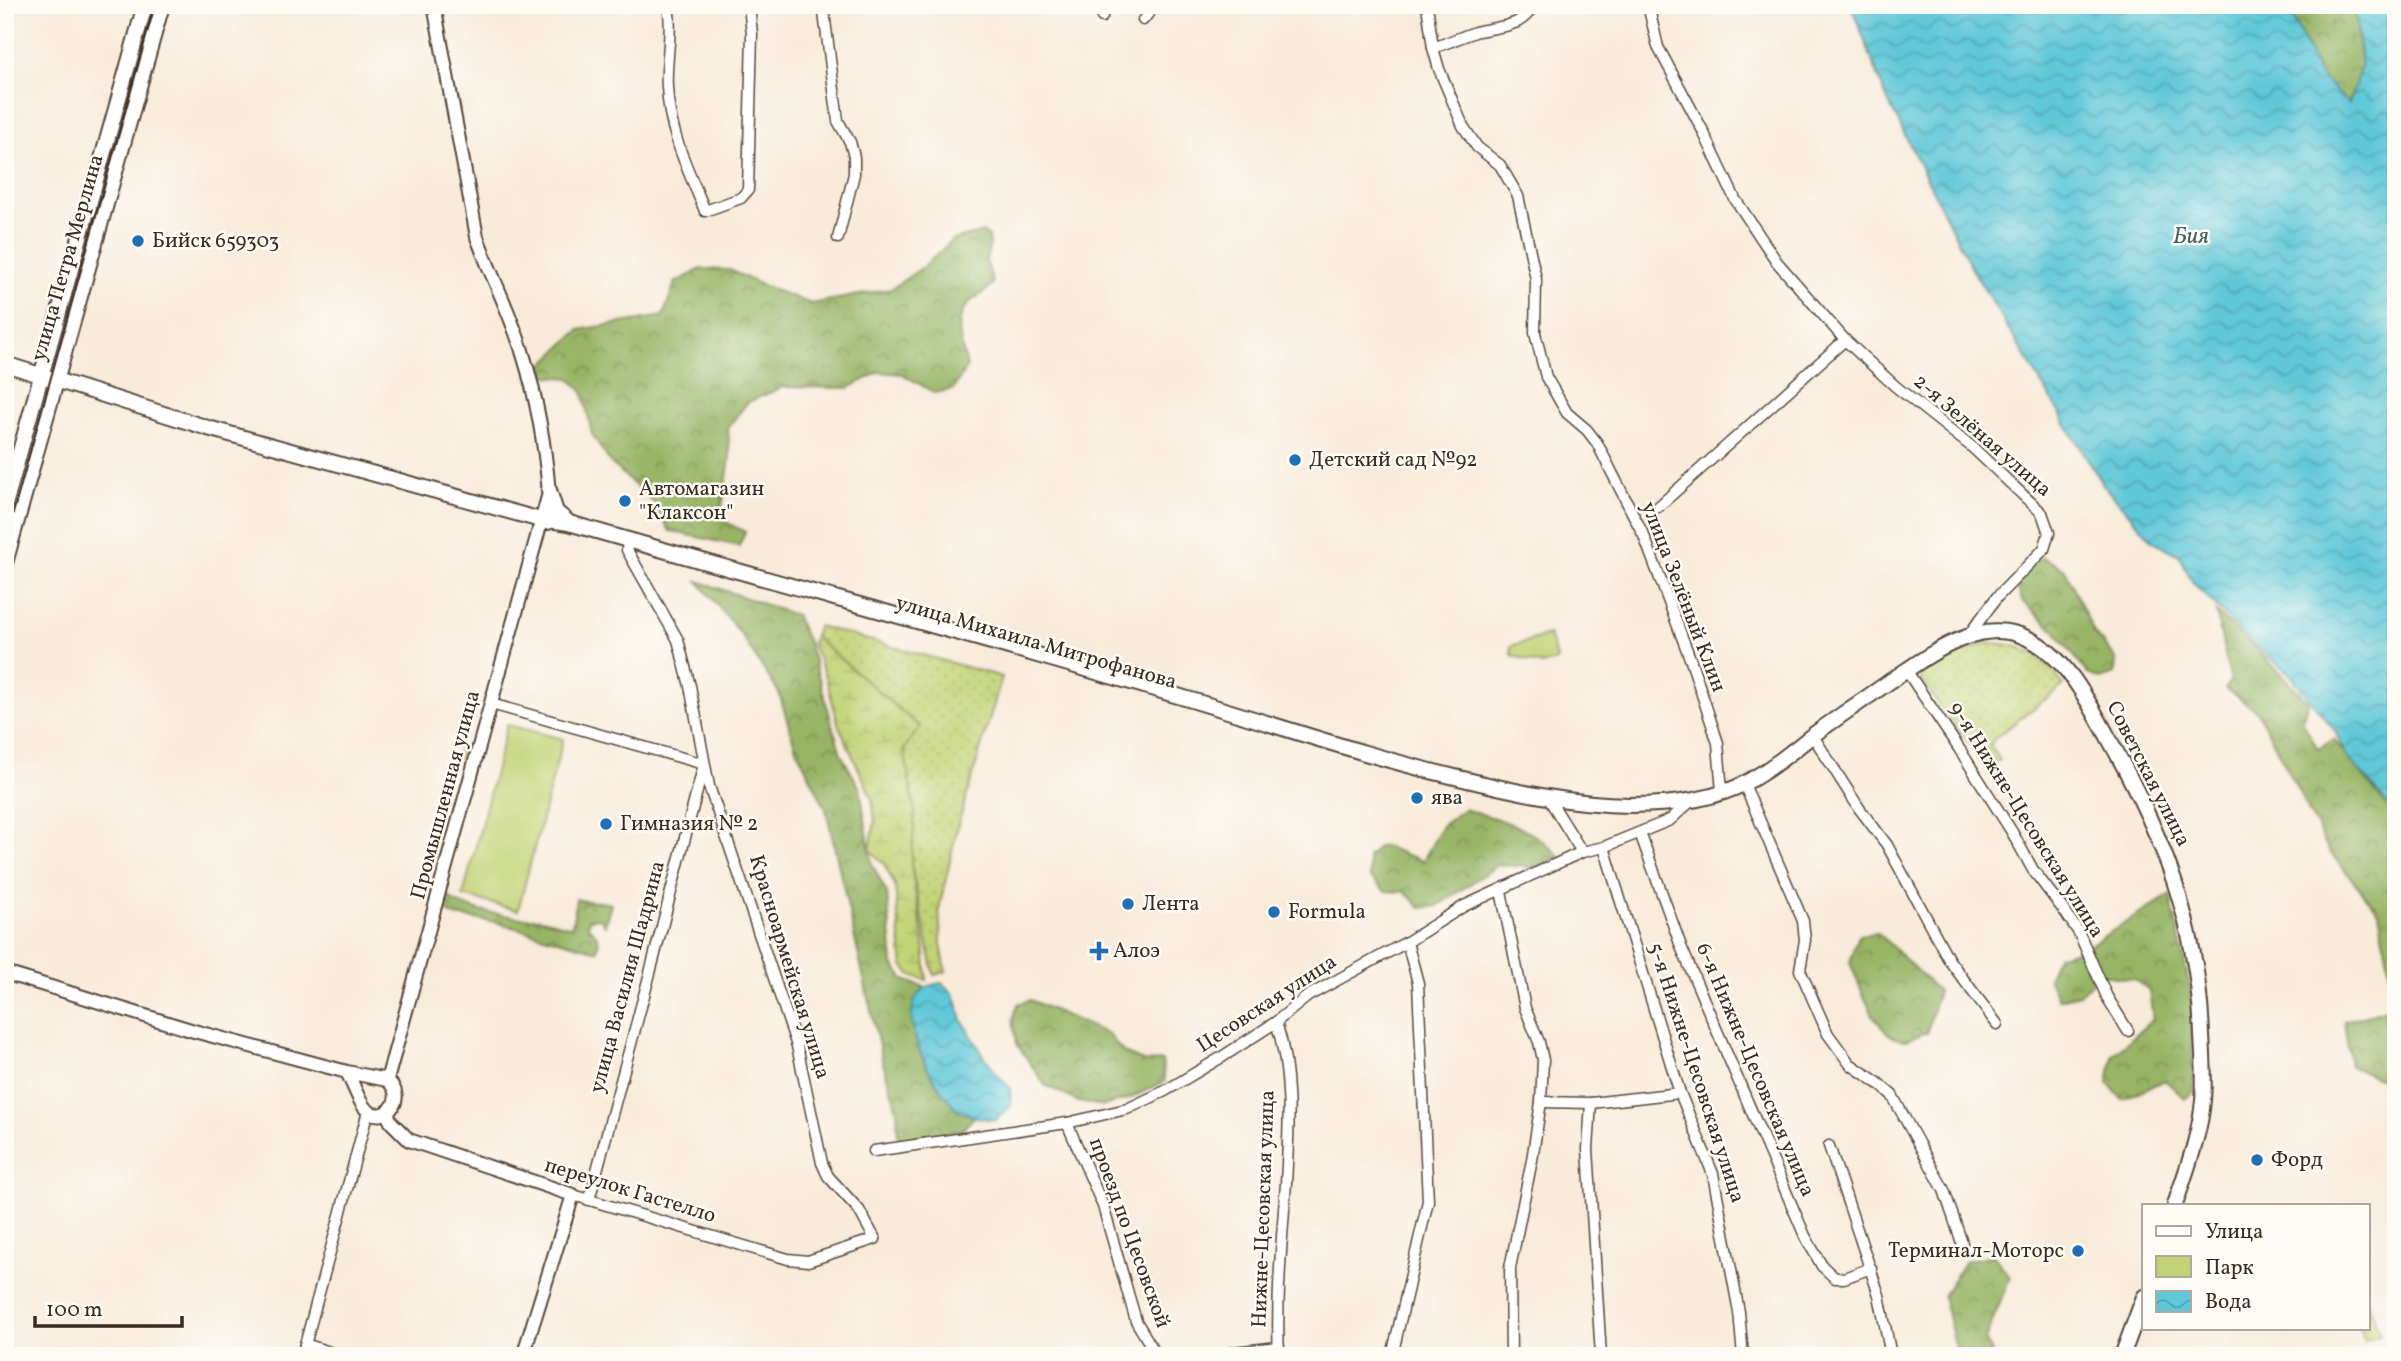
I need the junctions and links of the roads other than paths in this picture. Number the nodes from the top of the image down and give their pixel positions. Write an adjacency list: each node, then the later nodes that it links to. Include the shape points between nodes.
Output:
1 (145, 5): 19 (main road, улица Петра Мерлина)
2 (162, 5): 19 (main road, улица Петра Мерлина)
3 (434, 5): 20 (street, via 477,237 523,352 543,432)
4 (667, 5): 5 (street, via 671,124 705,211 741,198 748,190)
5 (749, 5)
6 (823, 5): 15 (street, via 838,121 854,157)
7 (1104, 5): 12 (street)
8 (1155, 5): 13 (street)
9 (1427, 5): 14 (street, улица Зелёный Клин)
10 (1533, 5): 14 (street, via 1528,15 1515,23)
11 (1648, 5): 16 (street, 2-я Зелёная улица, via 1658,47 1735,199 1777,262)
12 (1102, 17)
13 (1143, 20)
14 (1433, 48): 33 (street, улица Зелёный Клин, via 1470,138 1500,166 1518,195 1536,279 1535,333 1546,377 1567,413 1597,443 1644,537 1718,743)
15 (838, 238)
16 (1846, 340): 22 (street); 27 (street, 2-я Зелёная улица, via 1972,447 2034,504 2048,525 2044,549 1997,597)
17 (5, 358): 19 (main road, улица Михаила Митрофанова)
18 (5, 364): 19 (main road, улица Михаила Митрофанова)
19 (50, 374): 21 (main road, улица Петра Мерлина); 23 (main road, улица Михаила Митрофанова, via 189,414 287,449); 26 (main road, улица Петра Мерлина)
20 (549, 490): 23 (street); 24 (main road, via 556,512)
21 (5, 505)
22 (1658, 508)
23 (541, 519): 24 (main road, улица Михаила Митрофанова); 25 (main road, улица Михаила Митрофанова); 29 (street, Промышленная улица)
24 (569, 523): 25 (main road, улица Михаила Митрофанова)
25 (627, 544): 31 (street, Красноармейская улица, via 678,640); 34 (main road, улица Михаила Митрофанова, via 881,617 1069,664 1370,755)
26 (5, 563)
27 (1968, 636): 28 (main road, Советская улица); 57 (main road, Советская улица, via 2015,633 2045,648 2059,662 2098,718 2165,852 2189,931 2204,1068 2200,1122)
28 (1906, 670): 30 (main road, улица Михаила Митрофанова); 44 (street, 9-я Нижне-Цесовская улица, via 2033,870 2079,933 2107,997)
29 (491, 704): 31 (street); 46 (street, Промышленная улица)
30 (1813, 736): 32 (main road, улица Михаила Митрофанова); 43 (street, via 1887,845 1949,960)
31 (704, 764): 56 (street, улица Василия Шадрина); 58 (street, Красноармейская улица, via 797,1046 822,1163)
32 (1744, 784): 33 (main road, улица Михаила Митрофанова); 59 (street, via 1803,921 1802,979 1828,1034 1855,1069 1892,1095 1944,1190)
33 (1722, 792): 35 (main road, улица Михаила Митрофанова)
34 (1549, 799): 35 (main road, улица Михаила Митрофанова, via 1630,805); 38 (street)
35 (1692, 800): 36 (street, Цесовская улица, via 1670,820)
36 (1640, 833): 37 (street, Цесовская улица); 60 (street, 6-я Нижне-Цесовская улица, via 1682,949 1805,1236 1825,1271 1835,1278)
37 (1604, 847): 38 (street, Цесовская улица); 47 (street, 5-я Нижне-Цесовская улица)
38 (1582, 852): 39 (street, Цесовская улица)
39 (1501, 891): 40 (street, Цесовская улица, via 1464,906); 49 (street, via 1525,1008 1542,1051)
40 (1408, 942): 42 (street, Цесовская улица, via 1308,996); 69 (street, via 1418,983 1428,1201)
41 (5, 974): 45 (street)
42 (1276, 1022): 52 (street, Цесовская улица, via 1165,1091 1127,1109); 63 (street, Нижне-Цесовская улица, via 1284,1046 1290,1109)
43 (1997, 1024)
44 (2128, 1031)
45 (347, 1072): 46 (street); 48 (street)
46 (383, 1079): 48 (street, via 366,1083); 51 (street, via 396,1093 396,1100)
47 (1680, 1093): 50 (street); 72 (street, 5-я Нижне-Цесовская улица, via 1718,1193)
48 (360, 1096): 51 (street, via 361,1104)
49 (1541, 1102): 50 (street); 70 (street, via 1510,1268)
50 (1591, 1102): 71 (street, via 1588,1149)
51 (377, 1113): 55 (street, переулок Гастелло, via 409,1140); 62 (street)
52 (1066, 1123): 54 (street, Цесовская улица); 67 (street, проезд по Цесовской, via 1103,1206 1136,1321)
53 (1829, 1146): 60 (street)
54 (874, 1151)
55 (573, 1195): 56 (street, переулок Гастелло); 66 (street)
56 (589, 1200): 58 (street, переулок Гастелло, via 788,1259 808,1261)
57 (2175, 1204)
58 (875, 1239)
59 (1962, 1243)
60 (1871, 1268): 73 (street)
61 (2142, 1302): 74 (main road)
62 (306, 1344): 64 (street); 65 (street)
63 (1279, 1352): 68 (street)
64 (302, 1356)
65 (341, 1356)
66 (523, 1356)
67 (1157, 1356)
68 (1223, 1356)
69 (1392, 1356)
70 (1511, 1356)
71 (1601, 1356)
72 (1743, 1356)
73 (1891, 1356)
74 (2122, 1356)

